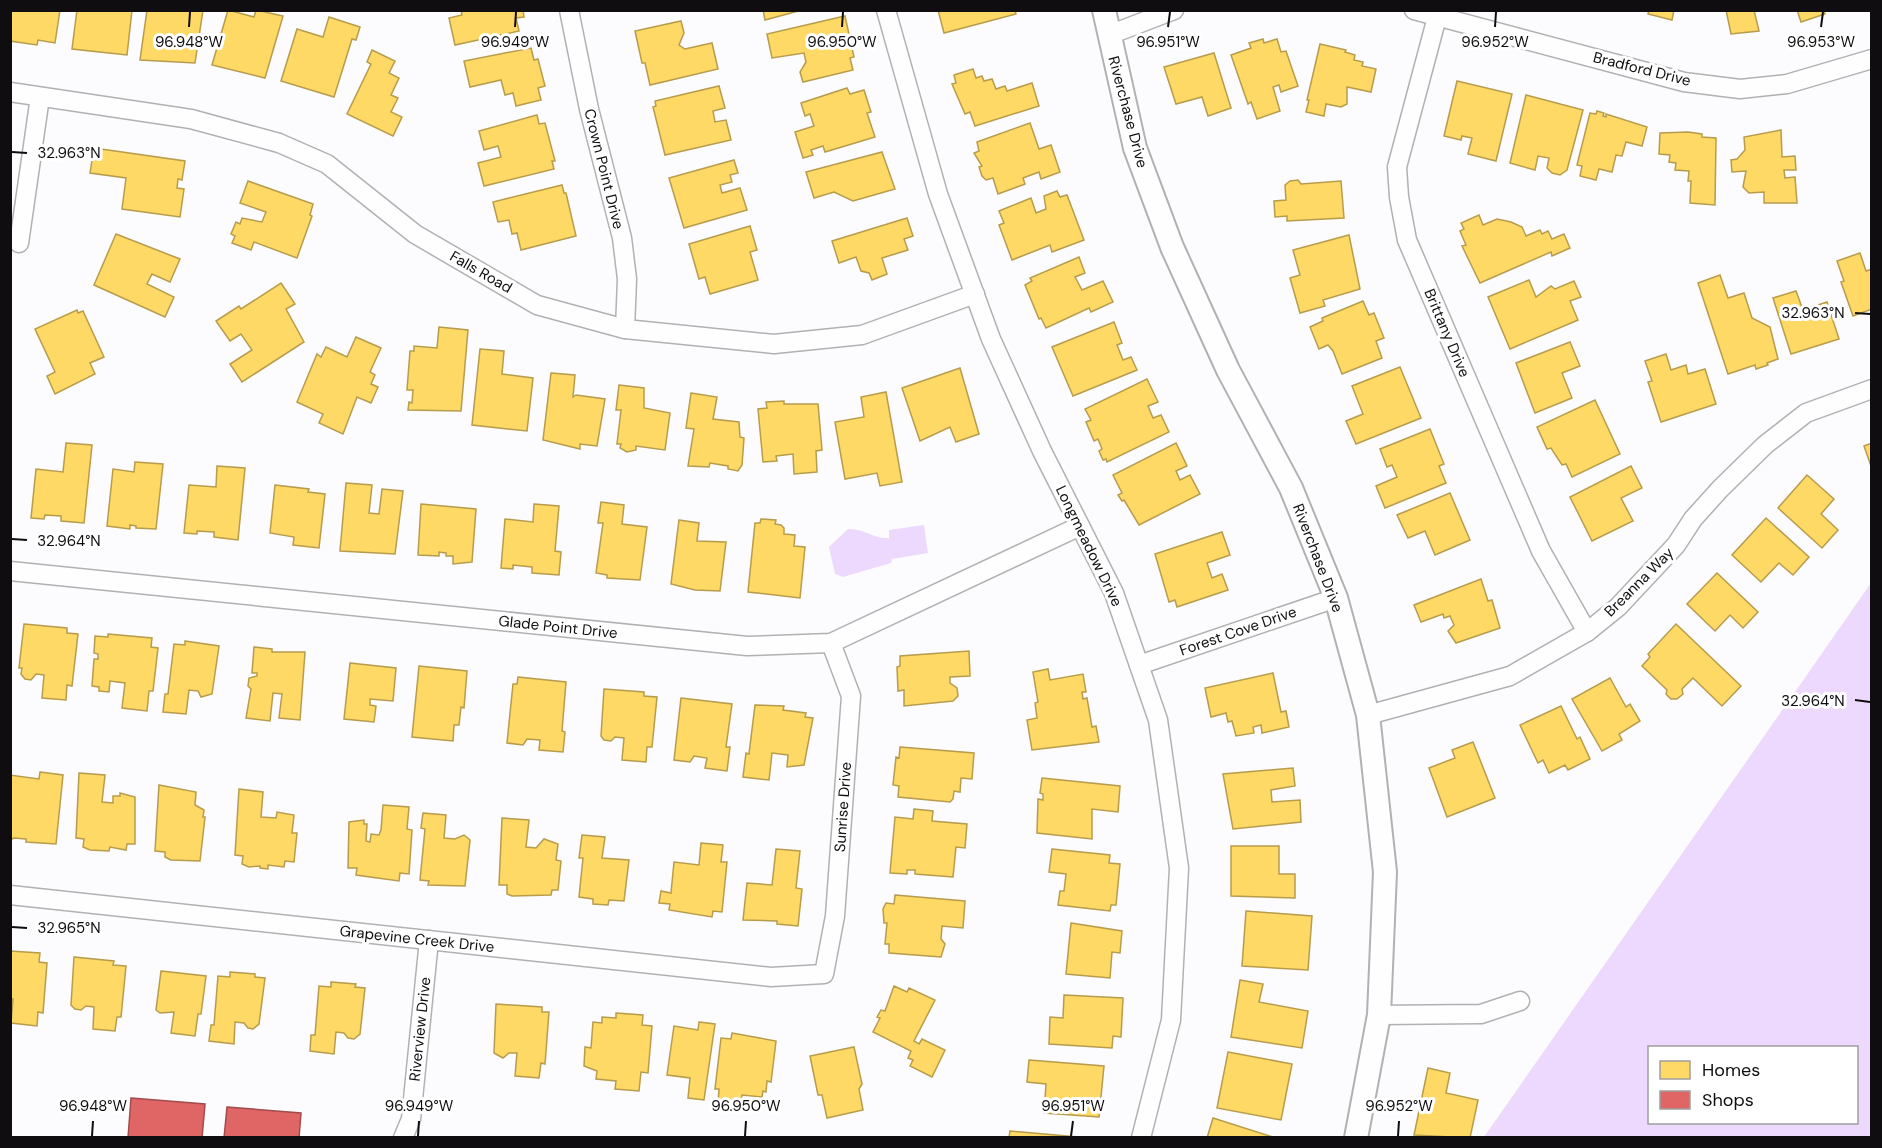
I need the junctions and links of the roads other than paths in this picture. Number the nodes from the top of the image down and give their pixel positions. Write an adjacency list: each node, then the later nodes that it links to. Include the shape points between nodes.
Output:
1 (569, 10): 13 (street, Crown Point Drive, via 622,238 627,279)
2 (886, 10): 12 (street, Longmeadow Drive, via 938,194)
3 (1104, 10): 7 (street, Riverchase Drive)
4 (1174, 10): 7 (street)
5 (1414, 10): 6 (street, Bradford Drive)
6 (1437, 16): 8 (street, Bradford Drive, via 1684,82 1740,89 1787,84); 18 (street, Brittany Drive, via 1397,167 1407,240 1541,551)
7 (1109, 35): 17 (street, Riverchase Drive, via 1135,148 1172,247 1228,370 1291,488)
8 (1872, 59)
9 (10, 92): 10 (street, Falls Road)
10 (40, 97): 11 (street); 13 (street, Falls Road, via 191,119 279,142 327,164 415,234 537,305)
11 (19, 243)
12 (975, 294): 13 (street, Falls Road, via 862,335 774,344); 15 (street, Longmeadow Drive, via 991,339)
13 (625, 328)
14 (1872, 389): 18 (street, Breanna Way, via 1806,412 1765,445 1720,489 1676,545 1618,607)
15 (1080, 526): 19 (street, Glade Point Drive); 20 (street, Longmeadow Drive, via 1114,593)
16 (10, 571): 19 (street, Glade Point Drive, via 747,646)
17 (1336, 598): 20 (street, Forest Cove Drive); 21 (street, Riverchase Drive)
18 (1587, 632): 21 (street, Breanna Way, via 1510,676)
19 (831, 643): 24 (street, Sunrise Drive, via 851,696 835,916)
20 (1139, 665): 30 (street, Longmeadow Drive, via 1158,720 1179,868 1171,1020)
21 (1368, 716): 26 (street, Riverchase Drive, via 1385,872)
22 (10, 895): 23 (street, Grapevine Creek Drive)
23 (429, 940): 24 (street, Grapevine Creek Drive, via 771,977); 27 (street, Riverview Drive)
24 (824, 974)
25 (1520, 1001): 26 (street, via 1481,1014)
26 (1379, 1015): 31 (street, Riverchase Drive)
27 (411, 1119): 28 (street, Riverview Drive); 29 (street, Riverview Drive)
28 (403, 1137)
29 (418, 1137)
30 (1141, 1137)
31 (1356, 1137)

